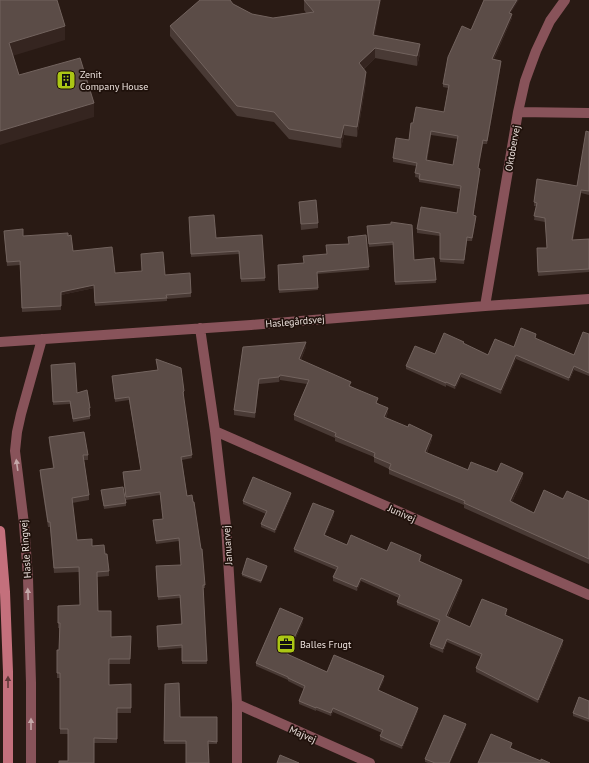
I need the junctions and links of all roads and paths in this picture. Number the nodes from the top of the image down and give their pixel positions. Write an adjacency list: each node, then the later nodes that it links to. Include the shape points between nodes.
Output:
1 (565, 0): 2 (street, Oktobervej, via 550,21 536,51 525,81)
2 (518, 112): 3 (street); 5 (street, Oktobervej)
3 (589, 113)
4 (589, 299): 5 (street, Haslegårdsvej)
5 (485, 306): 6 (street, Haslegårdsvej)
6 (200, 328): 7 (street, Haslegårdsvej); 9 (street, Januarvej)
7 (42, 339): 8 (street, Haslegårdsvej); 14 (street, Hasle Ringvej, one-way to 7, via 28,585 15,451 21,414)
8 (0, 342)
9 (215, 431): 11 (street, Junivej); 12 (street, Januarvej, via 226,526)
10 (0, 531): 13 (main road, one-way to 10, via 5,592)
11 (589, 595)
12 (237, 704): 15 (street, Januarvej); 16 (street, Majvej)
13 (8, 763)
14 (31, 763)
15 (237, 763)
16 (370, 763)

